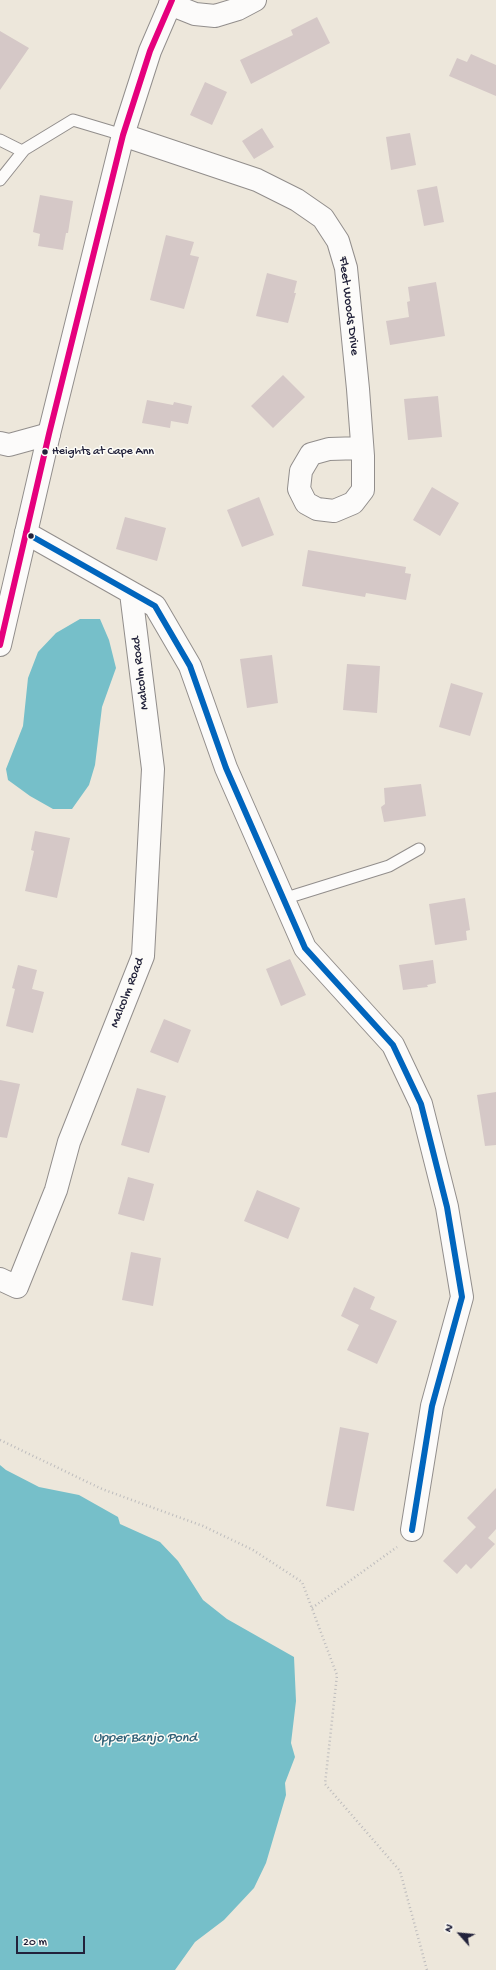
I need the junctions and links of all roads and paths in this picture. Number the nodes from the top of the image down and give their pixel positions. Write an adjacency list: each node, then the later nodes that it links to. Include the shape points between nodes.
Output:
1 (255, 0): 2 (street, via 238,9 215,16 195,14)
2 (171, 2): 3 (street, via 150,51)
3 (123, 135): 5 (lane, via 73,120); 7 (street); 9 (street, Fleet Woods Drive, via 257,180 296,200 323,218 338,241 346,268)
4 (0, 140): 5 (lane)
5 (24, 150): 6 (lane)
6 (0, 180)
7 (49, 434): 8 (street, via 9,445); 10 (street)
8 (0, 443)
9 (362, 448)
10 (26, 533): 11 (street); 12 (street)
11 (132, 593): 15 (street, via 154,606 190,666 226,768); 16 (street, Malcolm Road, via 153,769 143,956 70,1142 56,1190 17,1287)
12 (6, 600): 13 (street)
13 (0, 645)
14 (419, 849): 15 (lane, via 388,866)
15 (283, 899): 18 (street, via 305,948 393,1045 421,1104 447,1207 462,1297 432,1406)
16 (0, 1279)
17 (0, 1440): 19 (path, via 102,1489 203,1526 253,1550 302,1582)
18 (412, 1530): 19 (path, via 403,1542)
19 (312, 1608): 20 (path, via 337,1674 325,1784 400,1871)
20 (427, 1970)

